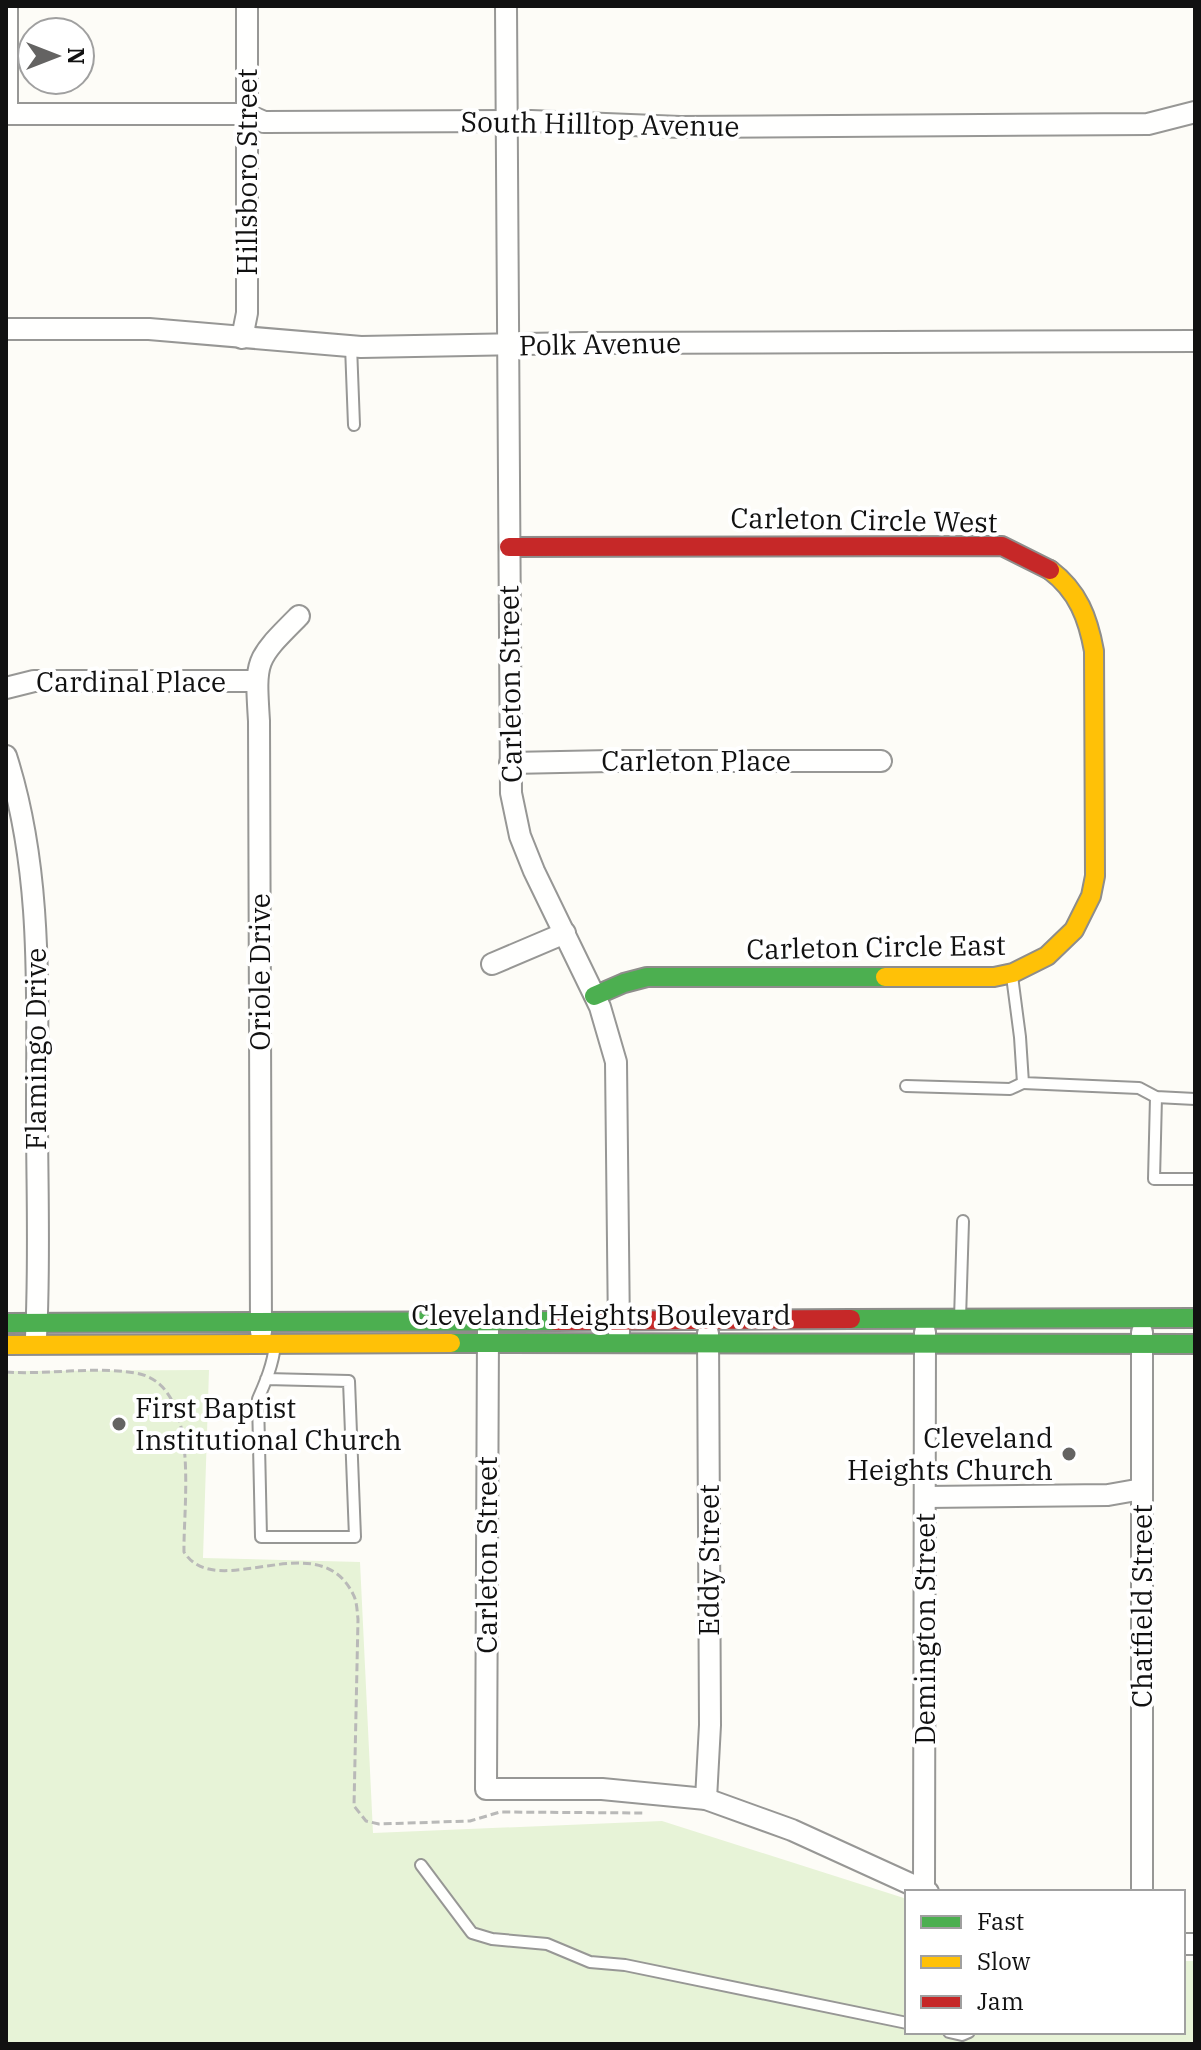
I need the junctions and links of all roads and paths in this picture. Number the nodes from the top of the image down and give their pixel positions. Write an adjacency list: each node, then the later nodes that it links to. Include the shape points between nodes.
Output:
1 (7, 6): 5 (street)
2 (247, 6): 6 (street, Hillsboro Street)
3 (506, 6): 7 (street, Carleton Street)
4 (1195, 112): 7 (street, South Hilltop Avenue, via 1148,124 680,127)
5 (7, 114): 6 (street, South Hilltop Avenue)
6 (246, 114): 7 (street, South Hilltop Avenue, via 264,122); 9 (street, Hillsboro Street, via 247,313)
7 (507, 121): 11 (street, Carleton Street)
8 (6, 329): 9 (street, Polk Avenue, via 149,329)
9 (242, 338): 12 (street, Polk Avenue)
10 (1195, 341): 11 (street, Polk Avenue)
11 (508, 345): 12 (street, Polk Avenue); 14 (street, Carleton Street)
12 (351, 346): 13 (lane)
13 (354, 425)
14 (509, 547): 20 (street, Carleton Street); 21 (street, Carleton Circle West, via 1002,546 1037,559 1073,592 1092,633)
15 (299, 616): 16 (street, Oriole Drive, via 258,661)
16 (257, 681): 17 (street, Cardinal Place, via 34,681); 37 (street, Oriole Drive)
17 (6, 688)
18 (6, 756): 41 (street, Flamingo Drive, via 23,818 34,902)
19 (881, 761): 20 (street, Carleton Place)
20 (510, 763): 22 (street, Carleton Street, via 520,836)
21 (1094, 765): 24 (street, Carleton Circle East, via 1092,895 1063,944 1042,962)
22 (565, 933): 23 (street); 25 (street, Carleton Street)
23 (492, 964)
24 (1012, 974): 25 (street, Carleton Circle East, via 647,977); 26 (lane)
25 (594, 996): 33 (street, Carleton Street, via 616,1062)
26 (1023, 1083): 27 (lane, via 1010,1089); 28 (lane, via 1139,1088)
27 (906, 1086)
28 (1156, 1097): 29 (lane); 30 (lane, via 1154,1179)
29 (1195, 1099)
30 (1195, 1179)
31 (963, 1221): 35 (lane)
32 (1195, 1318): 36 (street, Cleveland Heights Boulevard)
33 (619, 1320): 38 (street, Cleveland Heights Boulevard); 39 (street, Cleveland Heights Boulevard); 42 (street, Carleton Street)
34 (925, 1320): 35 (street, Cleveland Heights Boulevard); 39 (street, Cleveland Heights Boulevard); 50 (street, Demington Street)
35 (960, 1320): 36 (street, Cleveland Heights Boulevard); 51 (lane)
36 (1142, 1320): 46 (street, Chatfield Street)
37 (261, 1321): 38 (street, Cleveland Heights Boulevard); 41 (street, Cleveland Heights Boulevard); 43 (street, Oriole Drive)
38 (489, 1321): 44 (street, Carleton Street)
39 (707, 1321): 45 (street, Eddy Street)
40 (6, 1323): 41 (street, Cleveland Heights Boulevard)
41 (37, 1323): 49 (street, Flamingo Drive)
42 (619, 1342): 44 (street, Cleveland Heights Boulevard); 45 (street, Cleveland Heights Boulevard)
43 (268, 1343): 44 (street, Cleveland Heights Boulevard); 49 (street, Cleveland Heights Boulevard); 53 (lane, via 273,1361)
44 (488, 1343): 56 (street, Carleton Street, via 486,1789 602,1789)
45 (708, 1343): 50 (street, Cleveland Heights Boulevard); 56 (street, Eddy Street)
46 (1142, 1344): 47 (street, Cleveland Heights Boulevard); 51 (street, Cleveland Heights Boulevard); 54 (street, Chatfield Street)
47 (1195, 1344)
48 (6, 1345): 49 (street, Cleveland Heights Boulevard)
49 (35, 1345)
50 (925, 1345): 51 (street, Cleveland Heights Boulevard); 55 (street, Demington Street)
51 (960, 1345)
52 (6, 1372): 57 (path, via 122,1372 157,1382 180,1419 184,1552 190,1562 216,1571 294,1562 316,1565 344,1581 354,1595 358,1619 354,1806 366,1821 470,1821 500,1812)
53 (266, 1379): 53 (lane, via 258,1399 261,1537 355,1537 349,1381)
54 (1142, 1489): 55 (street, via 1108,1495); 61 (street, Chatfield Street)
55 (926, 1497): 60 (street, Demington Street)
56 (706, 1799): 59 (street, via 792,1830)
57 (657, 1813)
58 (421, 1865): 62 (lane, via 472,1933 547,1944 590,1962)
59 (924, 1890)
60 (926, 1890)
61 (1142, 1890)
62 (905, 2023)

